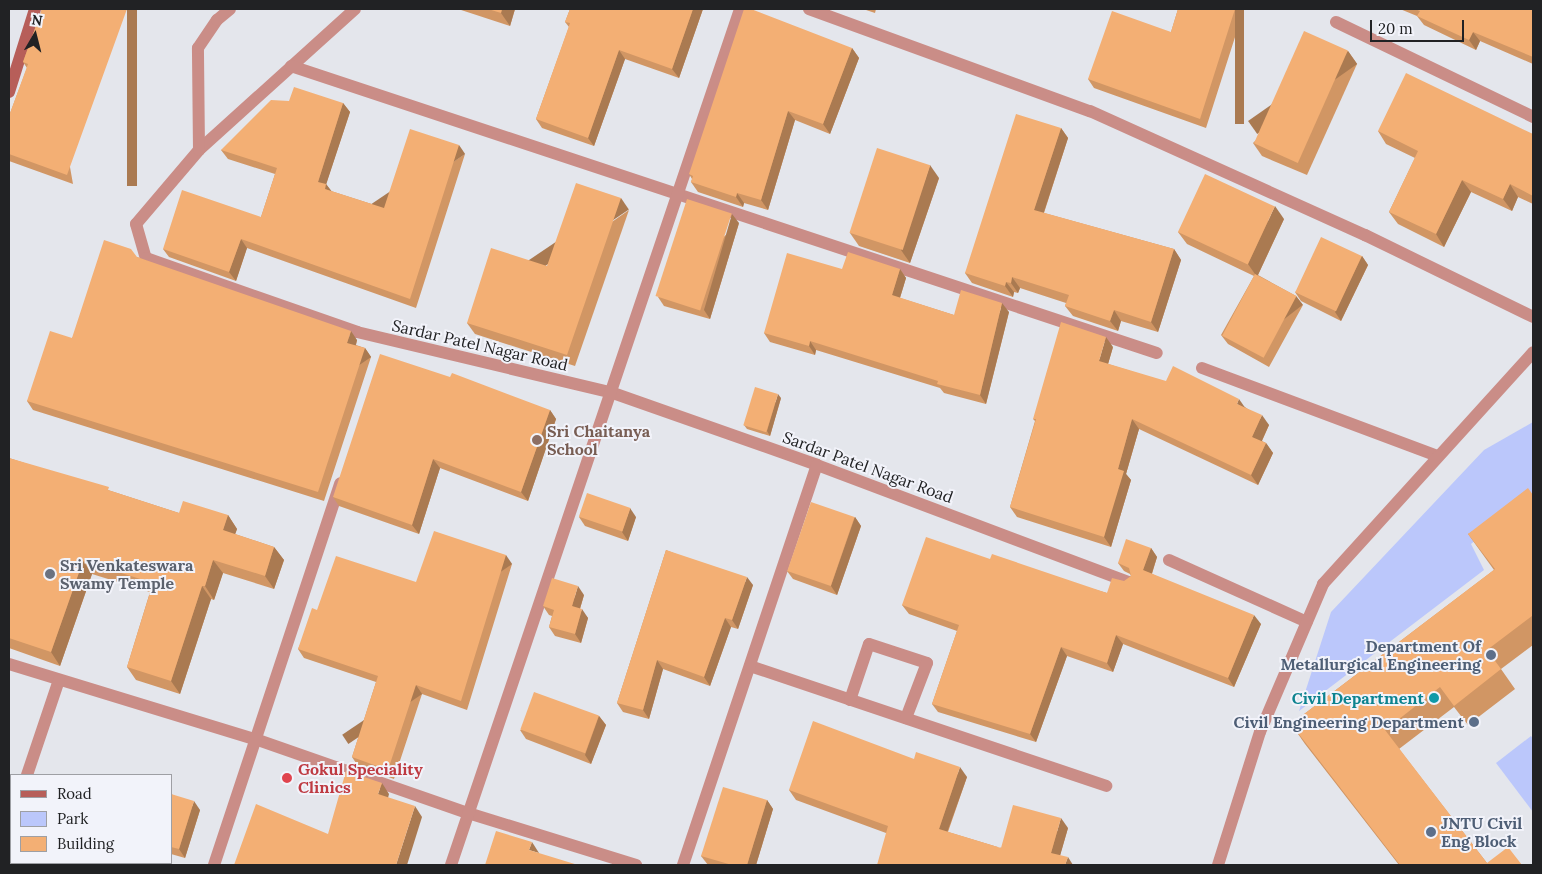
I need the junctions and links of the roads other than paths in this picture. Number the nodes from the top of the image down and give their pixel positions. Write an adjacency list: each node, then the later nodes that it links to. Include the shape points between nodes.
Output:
1 (34, 9): 8 (street)
2 (230, 9): 10 (street, via 217,20 198,48)
3 (355, 9): 7 (street, Sardar Patel Nagar Road)
4 (740, 9): 11 (street)
5 (809, 9): 12 (street, via 1090,111 1365,235)
6 (1336, 22): 9 (street)
7 (291, 66): 10 (street, Sardar Patel Nagar Road); 11 (street)
8 (9, 92)
9 (1533, 117)
10 (199, 150): 16 (street, Sardar Patel Nagar Road, via 136,224 146,258 384,345)
11 (679, 195): 14 (street); 16 (street)
12 (1533, 317)
13 (1533, 352): 17 (street)
14 (1157, 353)
15 (1202, 368): 17 (street)
16 (613, 393): 18 (street, Sardar Patel Nagar Road); 31 (street)
17 (1436, 456): 22 (street, via 1323,584)
18 (817, 465): 21 (street, Sardar Patel Nagar Road); 24 (street)
19 (344, 471): 28 (street)
20 (1169, 560): 22 (street)
21 (1128, 582)
22 (1307, 622): 36 (street, via 1260,732)
23 (9, 664): 25 (street)
24 (750, 666): 26 (street); 35 (street)
25 (59, 680): 28 (street); 29 (street)
26 (850, 700): 27 (street); 27 (street, via 869,644 927,663)
27 (906, 718): 30 (street)
28 (255, 739): 31 (street); 32 (street)
29 (27, 774)
30 (1106, 786)
31 (468, 813): 33 (street); 34 (street)
32 (214, 865)
33 (451, 865)
34 (636, 865)
35 (683, 865)
36 (1218, 865)

